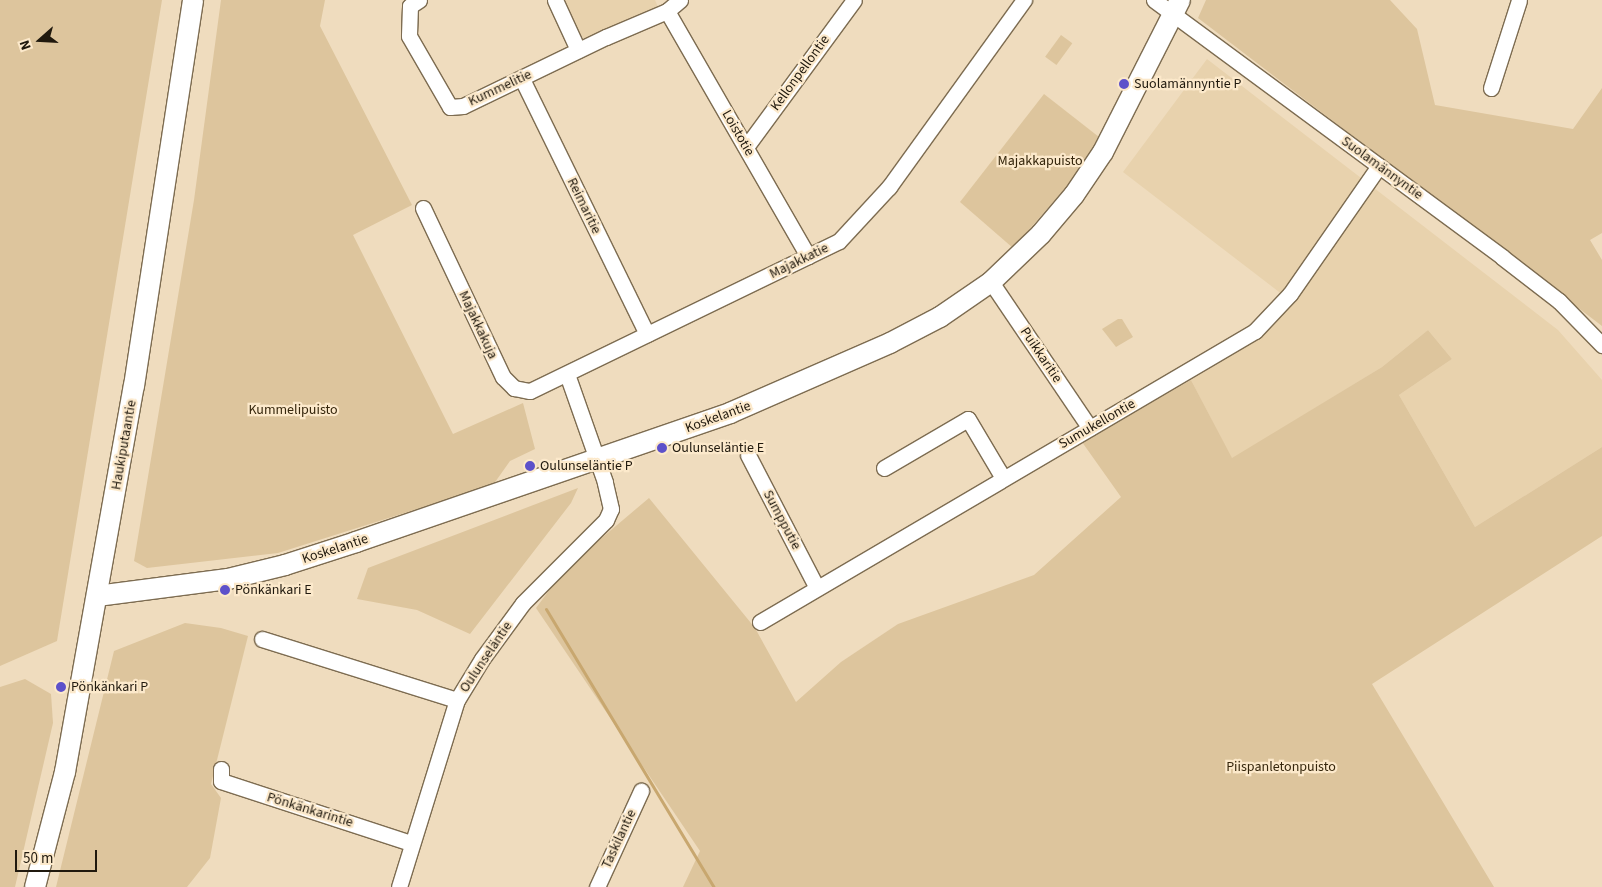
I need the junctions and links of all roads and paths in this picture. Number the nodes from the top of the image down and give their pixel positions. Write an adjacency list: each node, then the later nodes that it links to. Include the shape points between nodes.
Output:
1 (193, 0): 28 (main road, Haukiputaantie, via 134,386)
2 (419, 0): 12 (street, Kummelitie, via 410,6 409,36 450,107 463,106)
3 (556, 0): 11 (street)
4 (680, 0): 10 (street, Kummelitie)
5 (854, 0): 14 (street, Kellonpellontie)
6 (1024, 0): 17 (street, Majakkatie, via 888,187 839,241)
7 (1154, 0): 9 (street, Suolamännyntie)
8 (1519, 0): 13 (street)
9 (1176, 8): 15 (street, Suolamännyntie); 18 (main road, Koskelantie, via 1103,152 1079,188 1041,234)
10 (667, 11): 11 (street, Kummelitie); 14 (street, Loistotie)
11 (578, 50): 12 (street, Kummelitie)
12 (522, 79): 19 (street, Reimaritie)
13 (1492, 88)
14 (746, 146): 17 (street, Loistotie)
15 (1379, 166): 20 (street, Suolamännyntie, via 1559,300); 22 (street, Sumukellontie, via 1290,294 1255,330)
16 (422, 208): 21 (street, Majakkakuja, via 503,376 514,388 530,391)
17 (808, 256): 19 (street, Majakkatie)
18 (991, 282): 22 (street, Puikkaritie); 24 (main road, Koskelantie, via 907,334 806,381 730,413)
19 (647, 334): 21 (street, Majakkatie)
20 (1602, 345)
21 (567, 374): 24 (street)
22 (1090, 428): 26 (street, Sumukellontie)
23 (748, 455): 27 (street, Sumpputie)
24 (597, 460): 28 (main road, Koskelantie, via 285,565 228,579); 31 (street, Oulunseläntie, via 611,500 606,520 523,603)
25 (884, 468): 26 (street, via 968,419)
26 (1004, 478): 27 (street, Sumukellontie)
27 (816, 586): 29 (street, Sumukellontie)
28 (97, 596): 35 (main road, Haukiputaantie, via 65,772)
29 (760, 622)
30 (262, 639): 31 (street)
31 (457, 700): 34 (street, Oulunseläntie)
32 (221, 769): 34 (street, Pönkänkarintie, via 221,781)
33 (640, 791): 37 (street, Taskilantie)
34 (411, 843): 36 (street, Oulunseläntie)
35 (35, 887)
36 (399, 887)
37 (596, 887)

